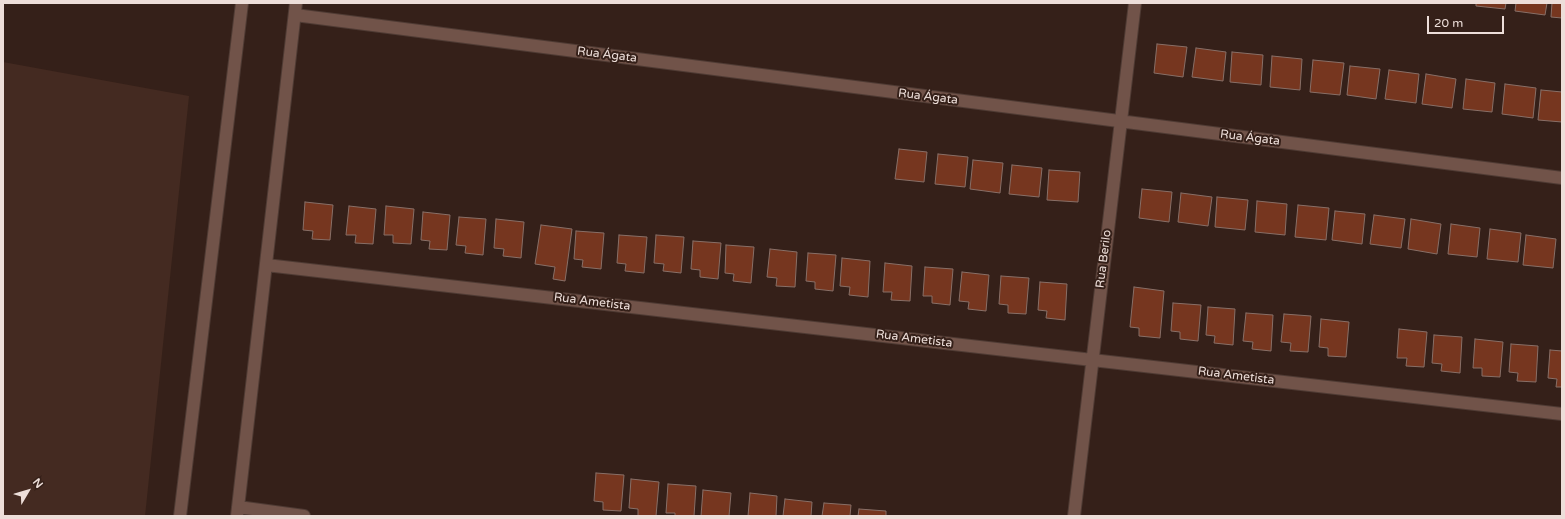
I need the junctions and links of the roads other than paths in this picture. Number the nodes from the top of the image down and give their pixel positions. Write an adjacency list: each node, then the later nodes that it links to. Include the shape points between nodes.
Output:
1 (242, 3): 10 (street)
2 (1135, 3): 4 (street, Rua Berilo)
3 (296, 9): 4 (street, Rua Ágata); 6 (street)
4 (1121, 122): 5 (street, Rua Ágata); 7 (street, Rua Berilo)
5 (1562, 178)
6 (266, 265): 7 (street, Rua Ametista); 9 (street)
7 (1092, 360): 8 (street, Rua Ametista); 12 (street, Rua Berilo)
8 (1562, 414)
9 (238, 512): 11 (street)
10 (180, 516)
11 (304, 516)
12 (1074, 516)

